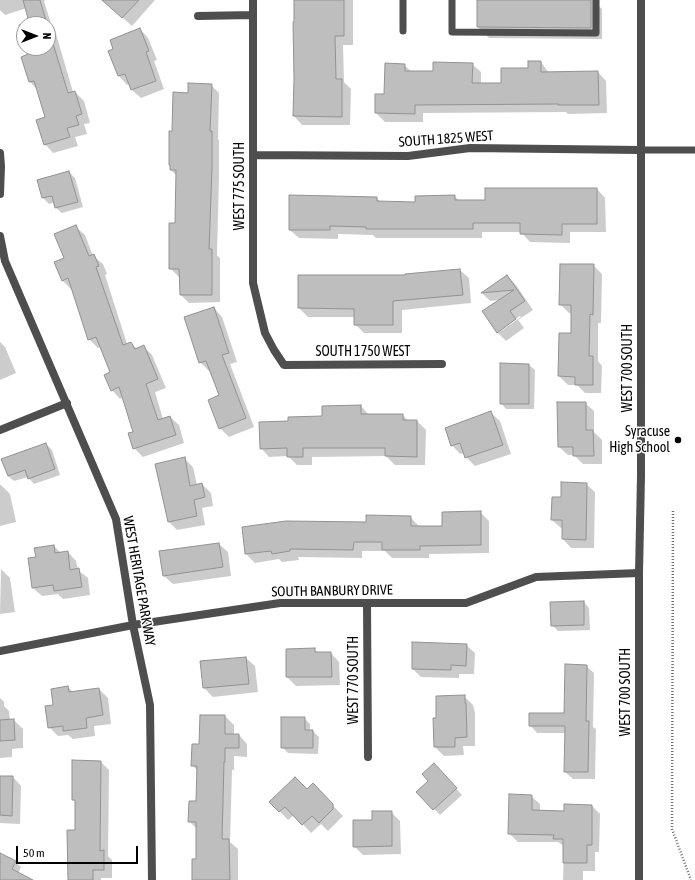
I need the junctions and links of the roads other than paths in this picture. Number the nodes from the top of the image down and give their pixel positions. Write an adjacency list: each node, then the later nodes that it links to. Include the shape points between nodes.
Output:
1 (253, 0): 6 (street, WEST 775 SOUTH)
2 (403, 0): 8 (lane)
3 (452, 0): 4 (lane, via 452,32 596,33)
4 (596, 0)
5 (641, 0): 9 (street, WEST 700 SOUTH)
6 (253, 15): 7 (street); 12 (street, WEST 775 SOUTH)
7 (198, 16)
8 (403, 31)
9 (640, 150): 10 (lane); 12 (street, SOUTH 1825 WEST, via 470,148 408,156); 19 (street, WEST 700 SOUTH)
10 (695, 150)
11 (0, 153): 13 (street)
12 (253, 155): 16 (street, WEST 775 SOUTH, via 253,283 265,333)
13 (0, 194)
14 (0, 236): 17 (street, WEST HERITAGE PARKWAY, via 5,261)
15 (442, 364): 16 (street, SOUTH 1750 WEST)
16 (284, 365)
17 (67, 403): 18 (street); 21 (street, WEST HERITAGE PARKWAY, via 116,519)
18 (0, 430)
19 (639, 573): 20 (street, SOUTH BANBURY DRIVE, via 536,577 466,603); 25 (street, WEST 700 SOUTH)
20 (367, 603): 21 (street, SOUTH BANBURY DRIVE, via 280,603); 23 (street, WEST 770 SOUTH)
21 (133, 625): 22 (street, SOUTH BANBURY DRIVE); 24 (street, WEST HERITAGE PARKWAY, via 150,705)
22 (0, 651)
23 (368, 758)
24 (152, 880)
25 (639, 880)

